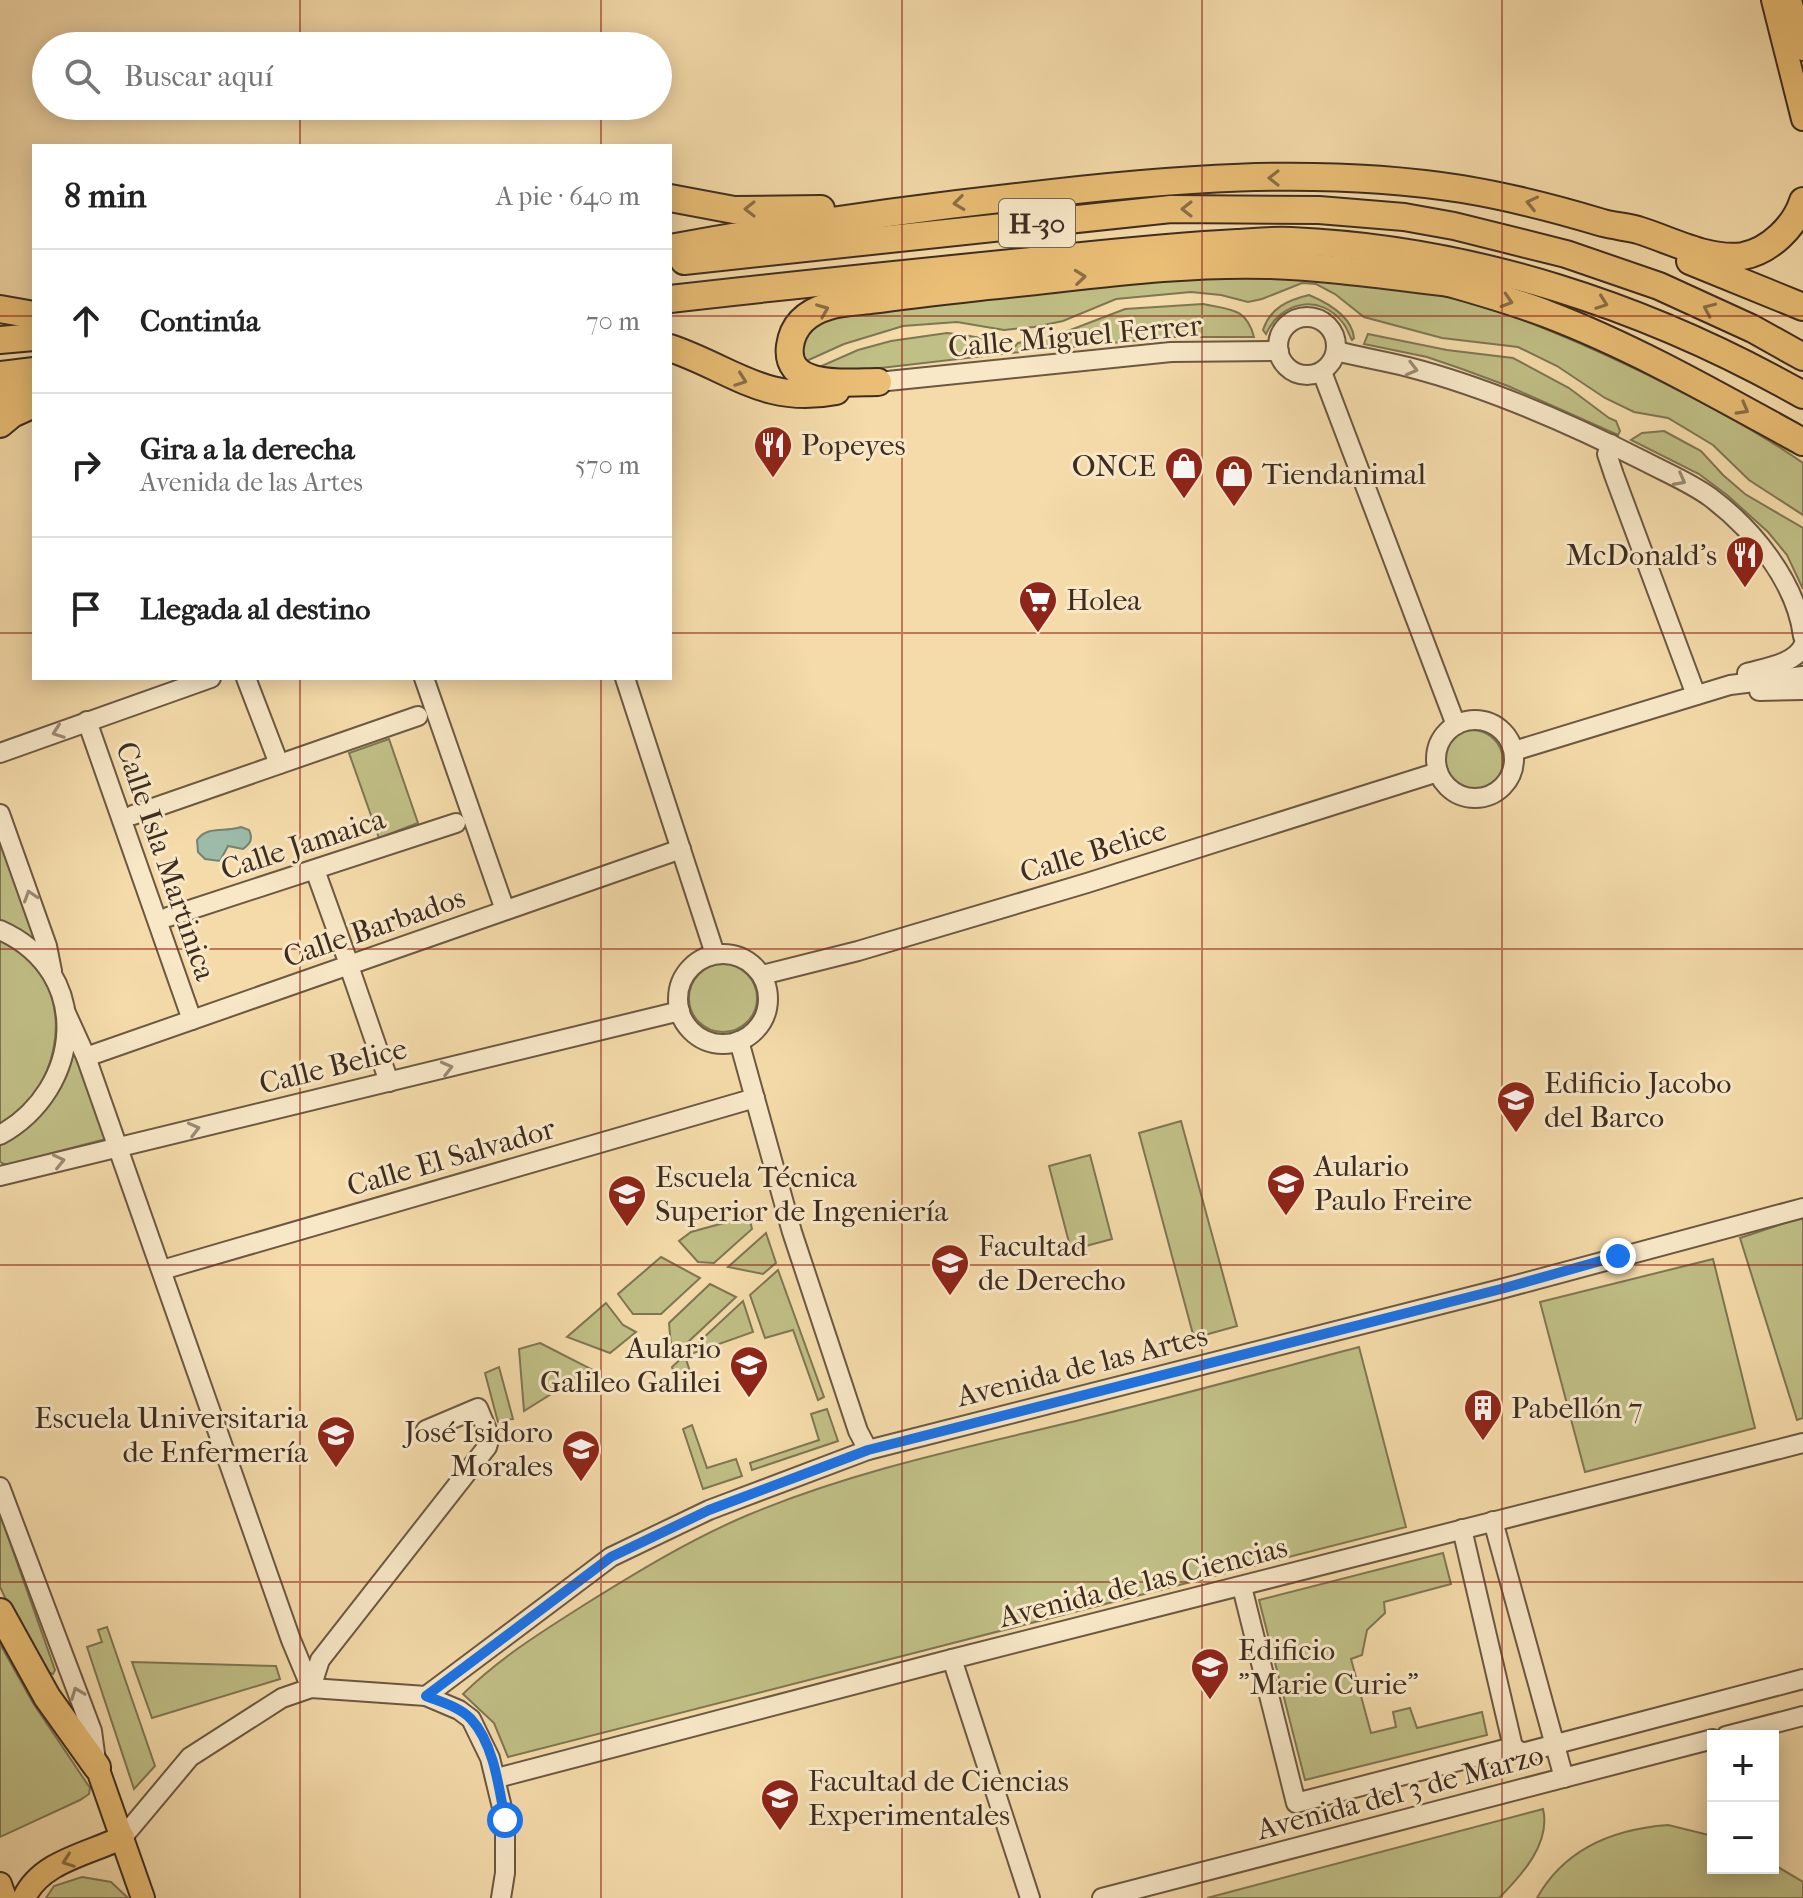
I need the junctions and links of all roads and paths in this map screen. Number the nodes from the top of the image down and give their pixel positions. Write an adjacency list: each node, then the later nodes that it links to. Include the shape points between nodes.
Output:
1 (1773, 0): 4 (main road)
2 (1790, 0): 3 (main road)
3 (1803, 49)
4 (1800, 109)
5 (672, 198): 7 (highway, one-way to 5, via 734,210)
6 (1803, 201): 8 (highway, via 1790,227 1745,256 1708,254)
7 (912, 209): 8 (highway, one-way to 7, via 1462,189 1321,178 1199,178); 10 (highway)
8 (1607, 224): 15 (highway)
9 (1183, 246): 12 (highway, H-30); 13 (highway, via 1402,269); 31 (highway, H-30, one-way to 31, via 1289,241 1391,250 1480,267 1652,320)
10 (672, 248)
11 (672, 263): 24 (highway, H-30, one-way to 11, via 1659,286 1566,254 1404,217 1319,210 1171,209)
12 (811, 283): 14 (highway, H-30); 17 (highway)
13 (1450, 283): 28 (highway, one-way to 13, via 820,382 798,371 790,352 792,334 802,319 829,306 907,295 1198,266 1269,265); 34 (highway, one-way to 34, via 1602,337)
14 (672, 299)
15 (1803, 307)
16 (0, 309): 18 (highway)
17 (672, 310)
18 (32, 315)
19 (32, 337): 20 (highway)
20 (0, 340)
21 (672, 349): 28 (highway, one-way to 28, via 774,391 813,396)
22 (1279, 351): 23 (street, via 1281,333 1303,317 1328,326); 26 (street, via 1297,374); 28 (street, Calle Miguel Ferrer, via 1171,352)
23 (1336, 351): 26 (street); 35 (street, one-way to 35, via 1447,379)
24 (1803, 357)
25 (32, 371): 27 (highway)
26 (1322, 372): 48 (street)
27 (0, 375)
28 (878, 382)
29 (32, 390): 30 (highway)
30 (0, 394)
31 (1803, 395)
32 (32, 405): 33 (highway)
33 (0, 424)
34 (1803, 442)
35 (1611, 444): 36 (street, one-way to 36, via 1709,495 1740,522 1781,576); 45 (street, via 1607,454)
36 (1803, 636)
37 (1803, 646): 43 (street, via 1793,659 1736,676)
38 (1803, 676): 43 (street)
39 (205, 680): 47 (street)
40 (247, 680): 51 (street)
41 (425, 680): 58 (street)
42 (626, 680): 56 (street)
43 (1723, 688): 44 (street); 45 (street)
44 (1803, 690)
45 (1696, 695): 49 (street)
46 (418, 716): 51 (street)
47 (87, 721): 50 (street, one-way to 50); 67 (street, Calle Isla Martinica)
48 (1456, 725): 49 (street, via 1492,723); 52 (street, via 1439,743)
49 (1514, 751): 52 (street, via 1508,781 1485,797 1456,794)
50 (0, 753)
51 (279, 764): 54 (street)
52 (1438, 772): 64 (street, Calle Belice, via 1056,892)
53 (0, 814): 63 (street, one-way to 53)
54 (133, 815)
55 (456, 823): 57 (street, Calle Jamaica)
56 (681, 849): 58 (street, Calle Barbados); 61 (street)
57 (315, 870): 59 (street, Calle Jamaica); 62 (street)
58 (505, 910): 62 (street, Calle Barbados)
59 (168, 917)
60 (0, 930): 63 (street)
61 (715, 954): 64 (street, via 742,957); 65 (street, via 687,971 680,986)
62 (347, 961): 67 (street, Calle Barbados); 70 (street)
63 (52, 971): 66 (street)
64 (762, 975): 68 (street, via 769,994 766,1013 756,1030)
65 (680, 1011): 68 (street, via 703,1039); 70 (street, Calle Belice, one-way to 65)
66 (66, 1013): 69 (street); 72 (street, via 62,1059 45,1098)
67 (192, 1020): 69 (street, Calle Barbados)
68 (739, 1041): 71 (street)
69 (86, 1057): 73 (street)
70 (389, 1082): 73 (street, Calle Belice, one-way to 70)
71 (755, 1098): 76 (street, Calle El Salvador); 79 (street, via 792,1232)
72 (0, 1135)
73 (118, 1147): 74 (street, Calle Belice, one-way to 73); 76 (street)
74 (0, 1176)
75 (1803, 1208): 79 (street, Avenida de las Artes)
76 (162, 1270): 87 (street)
77 (426, 1430): 87 (street, via 478,1408 490,1437 320,1660)
78 (1803, 1443): 81 (street, Avenida de las Ciencias)
79 (868, 1450): 88 (street, Avenida de las Artes, via 709,1510 611,1557)
80 (0, 1487): 94 (street, one-way to 80, via 92,1731)
81 (1493, 1521): 82 (street, Avenida de las Ciencias); 92 (street)
82 (1462, 1529): 83 (street, Avenida de las Ciencias); 93 (street)
83 (1242, 1587): 85 (street, Avenida de las Ciencias); 93 (street, via 1296,1803)
84 (0, 1612): 94 (highway, via 47,1697)
85 (952, 1659): 95 (street, Avenida de las Ciencias); 103 (street)
86 (1803, 1679): 92 (street)
87 (311, 1688): 88 (street); 97 (street, via 271,1704 190,1757)
88 (426, 1696): 95 (street, via 471,1719)
89 (1803, 1716): 90 (street)
90 (1749, 1730)
91 (1707, 1741): 96 (street, Avenida del 3 de Marzo)
92 (1555, 1744): 93 (street, via 1522,1753); 96 (street)
93 (1513, 1747)
94 (97, 1767): 97 (main road)
95 (497, 1778): 102 (street, via 505,1820)
96 (1564, 1778): 104 (street, Avenida del 3 de Marzo)
97 (123, 1837): 100 (main road, one-way to 100, via 56,1864 29,1886); 101 (main road)
98 (0, 1884): 99 (main road)
99 (5, 1898)
100 (24, 1898)
101 (143, 1898)
102 (501, 1898)
103 (1030, 1898)
104 (1102, 1898)

